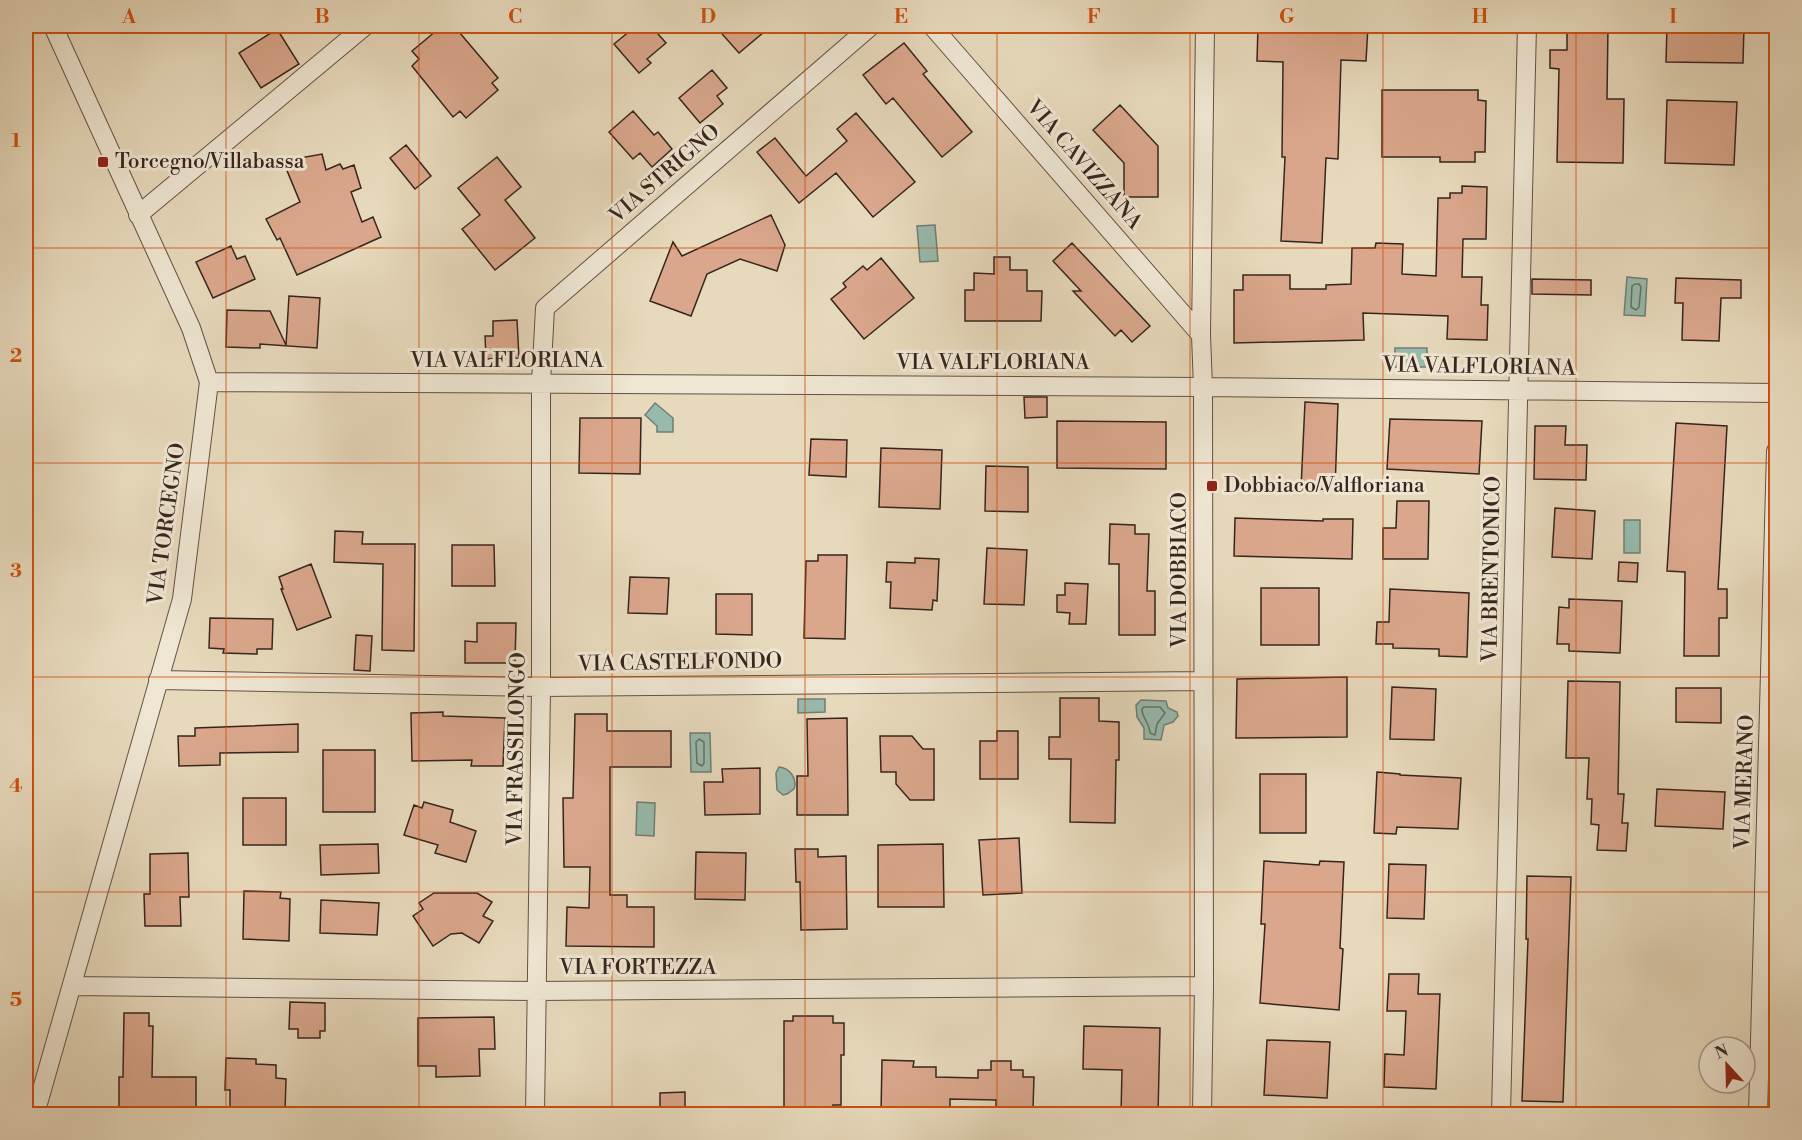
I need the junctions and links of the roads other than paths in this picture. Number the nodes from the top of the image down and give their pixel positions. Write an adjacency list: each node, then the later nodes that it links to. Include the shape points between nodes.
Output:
1 (53, 26): 7 (street, VIA TORCEGNO)
2 (365, 26): 7 (street)
3 (871, 26): 10 (street, VIA STRIGNO, via 545,308)
4 (932, 26): 8 (street, VIA CAVIZZANA)
5 (1206, 26): 8 (street, VIA DOBBIACO)
6 (1527, 26): 12 (street, VIA BRENTONICO)
7 (138, 215): 9 (street, VIA TORCEGNO, via 191,328)
8 (1201, 334): 11 (street, VIA DOBBIACO)
9 (209, 382): 10 (street, VIA VALFLORIANA); 15 (street, VIA TORCEGNO, via 182,599)
10 (541, 383): 11 (street, VIA VALFLORIANA); 17 (street, VIA FRASSILONGO)
11 (1203, 387): 12 (street, VIA VALFLORIANA); 16 (street, VIA DOBBIACO)
12 (1519, 390): 13 (street, VIA VALFLORIANA); 24 (street, VIA BRENTONICO)
13 (1776, 393)
14 (1776, 451): 25 (street, VIA MERANO)
15 (158, 680): 17 (street, VIA CASTELFONDO); 18 (street, VIA TORCEGNO)
16 (1203, 681): 17 (street, VIA CASTELFONDO); 19 (street, VIA DOBBIACO)
17 (541, 687): 20 (street, VIA FRASSILONGO)
18 (73, 986): 20 (street, VIA FORTEZZA); 21 (street, VIA TORCEGNO)
19 (1204, 986): 20 (street, VIA FORTEZZA); 23 (street, VIA DOBBIACO)
20 (535, 991): 22 (street, VIA FRASSILONGO)
21 (35, 1114)
22 (535, 1114)
23 (1202, 1114)
24 (1501, 1114)
25 (1758, 1114)

